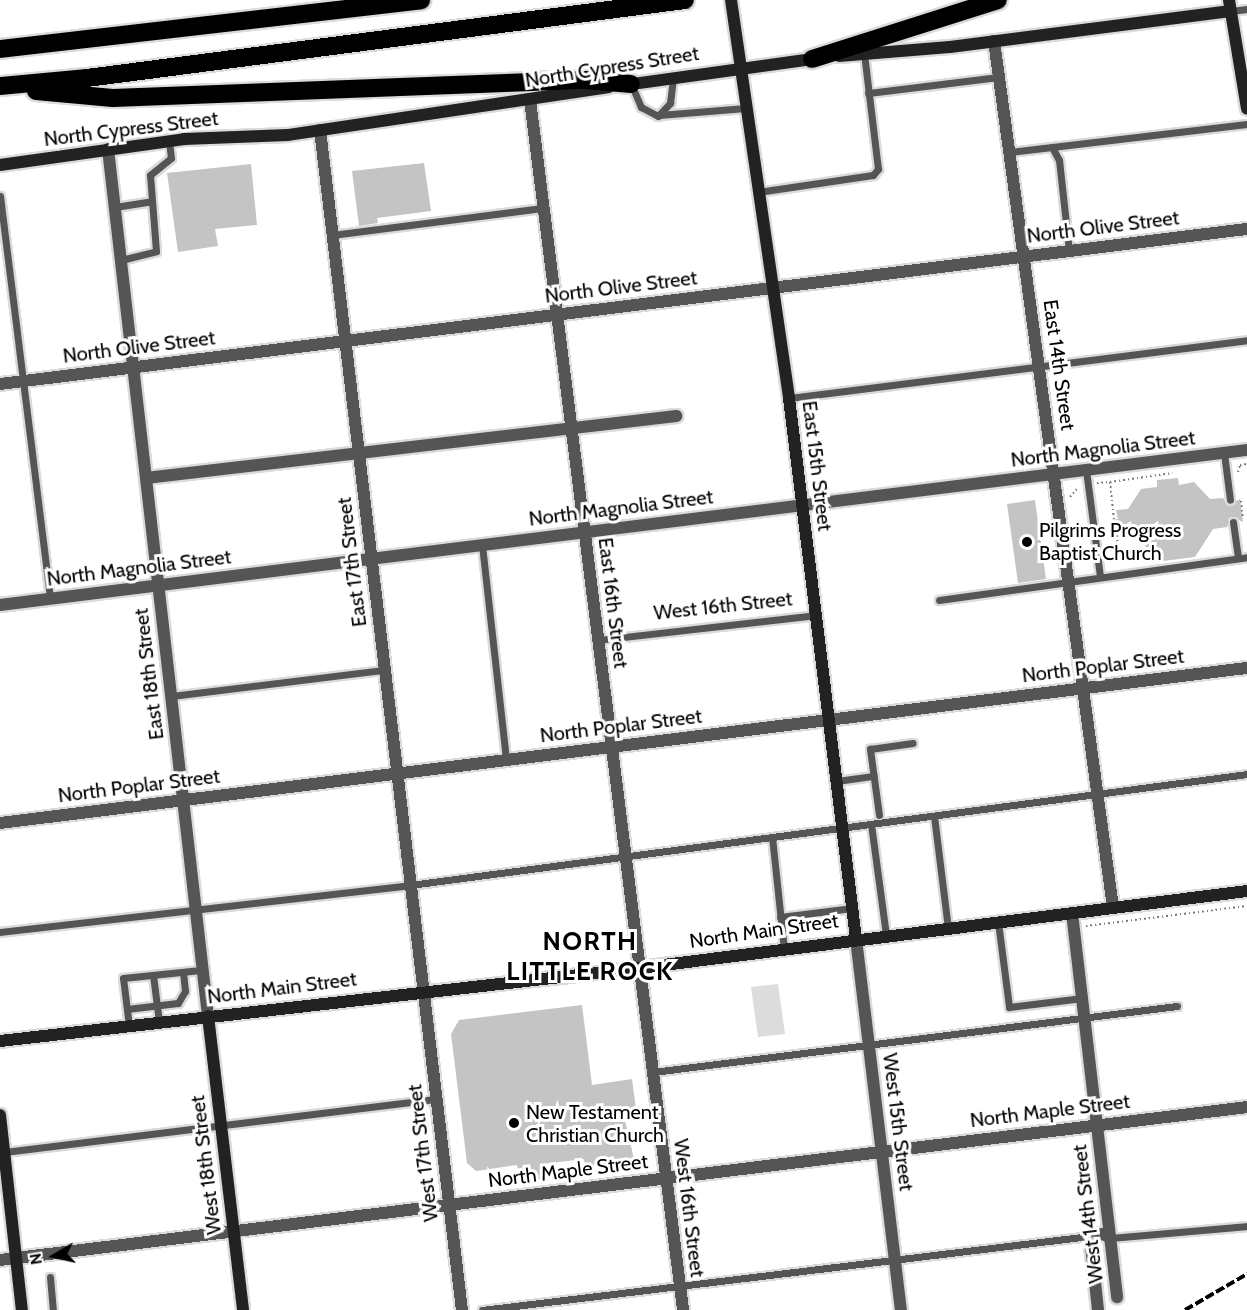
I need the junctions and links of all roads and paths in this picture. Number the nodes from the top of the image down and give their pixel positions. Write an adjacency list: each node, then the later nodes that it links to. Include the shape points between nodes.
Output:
1 (421, 0): 8 (highway)
2 (685, 0): 15 (highway)
3 (731, 0): 11 (main road, East 15th Street)
4 (998, 0): 10 (highway)
5 (1230, 5): 6 (lane); 7 (main road, North Cypress Street); 18 (main road)
6 (1247, 9)
7 (994, 41): 9 (main road, North Cypress Street); 13 (street, East 14th Street)
8 (0, 49)
9 (864, 54): 10 (main road, North Cypress Street); 16 (lane)
10 (812, 59): 11 (main road, North Cypress Street)
11 (741, 68): 12 (main road, North Cypress Street); 19 (main road, East 15th Street)
12 (673, 77): 14 (main road, North Cypress Street); 20 (lane, via 670,103)
13 (999, 77): 16 (lane); 26 (street, East 14th Street)
14 (631, 84): 15 (highway, via 585,80 113,98); 17 (main road, North Cypress Street); 20 (lane, via 641,107)
15 (0, 87)
16 (868, 93): 28 (lane, via 878,169 873,175)
17 (530, 100): 22 (main road, North Cypress Street); 32 (street, East 16th Street)
18 (1247, 106)
19 (746, 108): 20 (lane); 28 (main road, East 15th Street)
20 (658, 116)
21 (1247, 124): 24 (lane)
22 (320, 130): 23 (main road, North Cypress Street); 34 (street, East 17th Street)
23 (169, 141): 25 (main road, North Cypress Street); 30 (lane, via 171,158 150,175)
24 (1052, 147): 26 (lane); 35 (lane, via 1059,160)
25 (108, 149): 27 (main road, North Cypress Street); 31 (street, East 18th Street)
26 (1009, 152): 36 (street, East 14th Street)
27 (0, 165)
28 (758, 192): 38 (main road, East 15th Street)
29 (0, 196): 44 (lane)
30 (152, 201): 31 (lane); 37 (lane, via 156,251)
31 (115, 207): 37 (street, East 18th Street)
32 (544, 208): 34 (lane); 39 (street, East 16th Street)
33 (1247, 229): 35 (street, North Olive Street)
34 (332, 235): 41 (street, East 17th Street)
35 (1070, 251): 36 (street, North Olive Street)
36 (1024, 257): 38 (street, North Olive Street); 42 (street, East 14th Street)
37 (121, 260): 43 (street, East 18th Street)
38 (772, 288): 39 (street, North Olive Street); 46 (main road, East 15th Street)
39 (557, 315): 41 (street, North Olive Street); 48 (street, East 16th Street)
40 (1247, 340): 42 (lane)
41 (345, 341): 43 (street, North Olive Street); 50 (street, East 17th Street)
42 (1039, 366): 46 (lane); 56 (street, East 14th Street)
43 (133, 368): 44 (street, North Olive Street); 57 (street, East 18th Street)
44 (23, 381): 45 (street, North Olive Street); 74 (lane)
45 (0, 384)
46 (789, 398): 61 (main road, East 15th Street)
47 (676, 416): 48 (street)
48 (572, 428): 50 (street); 65 (street, East 16th Street)
49 (1247, 450): 51 (street, North Magnolia Street)
50 (358, 453): 57 (street); 69 (street, East 17th Street)
51 (1224, 453): 53 (street, North Magnolia Street); 60 (lane)
52 (1247, 464): 55 (path, via 1240,465)
53 (1086, 470): 56 (street, North Magnolia Street); 71 (lane)
54 (1175, 473): 58 (path)
55 (1237, 473)
56 (1054, 474): 61 (street, North Magnolia Street); 72 (street, East 14th Street)
57 (146, 478): 73 (street, East 18th Street)
58 (1110, 482)
59 (1240, 494): 63 (path)
60 (1230, 500)
61 (802, 505): 65 (street, North Magnolia Street); 77 (main road, East 15th Street)
62 (1233, 522): 68 (lane)
63 (1244, 525)
64 (1116, 531): 70 (path, via 1120,556 1141,554)
65 (585, 532): 66 (street, North Magnolia Street); 78 (street, East 16th Street)
66 (482, 545): 69 (street, North Magnolia Street); 86 (lane)
67 (1247, 557): 68 (lane)
68 (1238, 558): 71 (lane)
69 (371, 559): 73 (street, North Magnolia Street); 80 (street, East 17th Street)
70 (1143, 567)
71 (1100, 577): 72 (lane)
72 (1069, 582): 75 (lane); 81 (street, East 14th Street)
73 (158, 585): 74 (street, North Magnolia Street); 82 (street, East 18th Street)
74 (50, 598): 76 (street, North Magnolia Street)
75 (939, 600)
76 (0, 605)
77 (816, 615): 78 (lane, West 16th Street); 83 (main road, East 15th Street)
78 (598, 640): 85 (street, East 16th Street)
79 (1247, 668): 81 (street, North Poplar Street)
80 (384, 670): 82 (lane); 87 (street, East 17th Street)
81 (1084, 688): 83 (street, North Poplar Street); 91 (street, East 14th Street)
82 (171, 696): 92 (street, East 18th Street)
83 (829, 720): 85 (street, North Poplar Street); 90 (main road, East 15th Street)
84 (913, 743): 89 (lane, via 870,749)
85 (612, 747): 86 (street, North Poplar Street); 99 (street, East 16th Street)
86 (506, 760): 87 (street, North Poplar Street)
87 (397, 774): 92 (street, North Poplar Street); 100 (street, East 17th Street)
88 (1247, 774): 91 (lane)
89 (874, 776): 90 (lane); 93 (lane)
90 (837, 781): 97 (main road, East 15th Street)
91 (1098, 794): 94 (lane); 104 (street, East 14th Street)
92 (183, 800): 95 (street, North Poplar Street); 105 (street, East 18th Street)
93 (879, 815)
94 (934, 816): 96 (lane); 110 (lane)
95 (0, 823)
96 (871, 824): 97 (lane); 112 (lane)
97 (842, 828): 98 (lane); 103 (main road, East 15th Street)
98 (772, 837): 99 (lane); 107 (lane)
99 (626, 857): 100 (lane); 115 (street, East 16th Street)
100 (410, 885): 105 (lane); 119 (street, East 17th Street)
101 (1247, 891): 104 (main road, North Main Street)
102 (1247, 906): 109 (path)
103 (852, 908): 107 (lane); 113 (main road, East 15th Street)
104 (1113, 908): 106 (main road, North Main Street)
105 (196, 911): 111 (lane); 116 (street, East 18th Street)
106 (1071, 913): 108 (main road, North Main Street); 120 (street, West 14th Street)
107 (780, 917): 114 (lane)
108 (998, 922): 110 (main road, North Main Street); 120 (lane, via 1009,1007)
109 (1084, 926)
110 (948, 928): 112 (main road, North Main Street)
111 (0, 932)
112 (886, 935): 113 (main road, North Main Street)
113 (856, 939): 114 (main road, North Main Street); 129 (street, West 15th Street)
114 (783, 949): 115 (main road, North Main Street)
115 (640, 968): 119 (main road, North Main Street); 130 (street, West 16th Street)
116 (201, 970): 117 (lane); 124 (street, East 18th Street)
117 (183, 972): 118 (lane); 121 (lane, via 185,991 178,1003)
118 (153, 975): 121 (lane); 123 (lane, via 123,978)
119 (423, 990): 124 (main road, North Main Street); 131 (street, West 17th Street)
120 (1082, 998): 125 (street, West 14th Street)
121 (157, 1005): 123 (lane); 126 (lane)
122 (1177, 1006): 125 (lane)
123 (128, 1009): 127 (lane)
124 (208, 1016): 126 (main road, North Main Street); 135 (main road, West 18th Street)
125 (1084, 1018): 129 (lane); 134 (street, West 14th Street)
126 (159, 1022): 127 (main road, North Main Street)
127 (129, 1026): 128 (main road, North Main Street)
128 (0, 1041)
129 (869, 1045): 130 (lane); 137 (street, West 15th Street)
130 (652, 1072): 138 (street, West 16th Street)
131 (436, 1099): 135 (lane); 139 (street, West 17th Street)
132 (1247, 1107): 134 (street, North Maple Street)
133 (0, 1115): 136 (main road)
134 (1098, 1125): 137 (street, North Maple Street); 143 (street, West 14th Street)
135 (221, 1126): 136 (lane); 141 (main road, West 18th Street)
136 (4, 1152): 144 (main road)
137 (882, 1152): 138 (street, North Maple Street); 146 (street, West 15th Street)
138 (666, 1178): 139 (street, North Maple Street); 150 (street, West 16th Street)
139 (449, 1205): 141 (street, North Maple Street); 155 (street, West 17th Street)
140 (1247, 1226): 143 (lane)
141 (234, 1231): 144 (street, North Maple Street); 154 (main road, West 18th Street)
142 (1090, 1236): 143 (street, via 1103,1234); 146 (lane); 148 (street)
143 (1111, 1238): 147 (street, West 14th Street)
144 (16, 1258): 145 (street, North Maple Street); 152 (main road)
145 (0, 1260)
146 (895, 1260): 150 (lane); 158 (street, West 15th Street)
147 (1114, 1260): 148 (street); 151 (street, West 14th Street)
148 (1094, 1270): 159 (street)
149 (50, 1277): 153 (lane)
150 (680, 1286): 156 (lane); 157 (street, West 16th Street)
151 (1117, 1297)
152 (22, 1310)
153 (53, 1310)
154 (243, 1310)
155 (462, 1310)
156 (482, 1310)
157 (682, 1310)
158 (902, 1310)
159 (1098, 1310)

